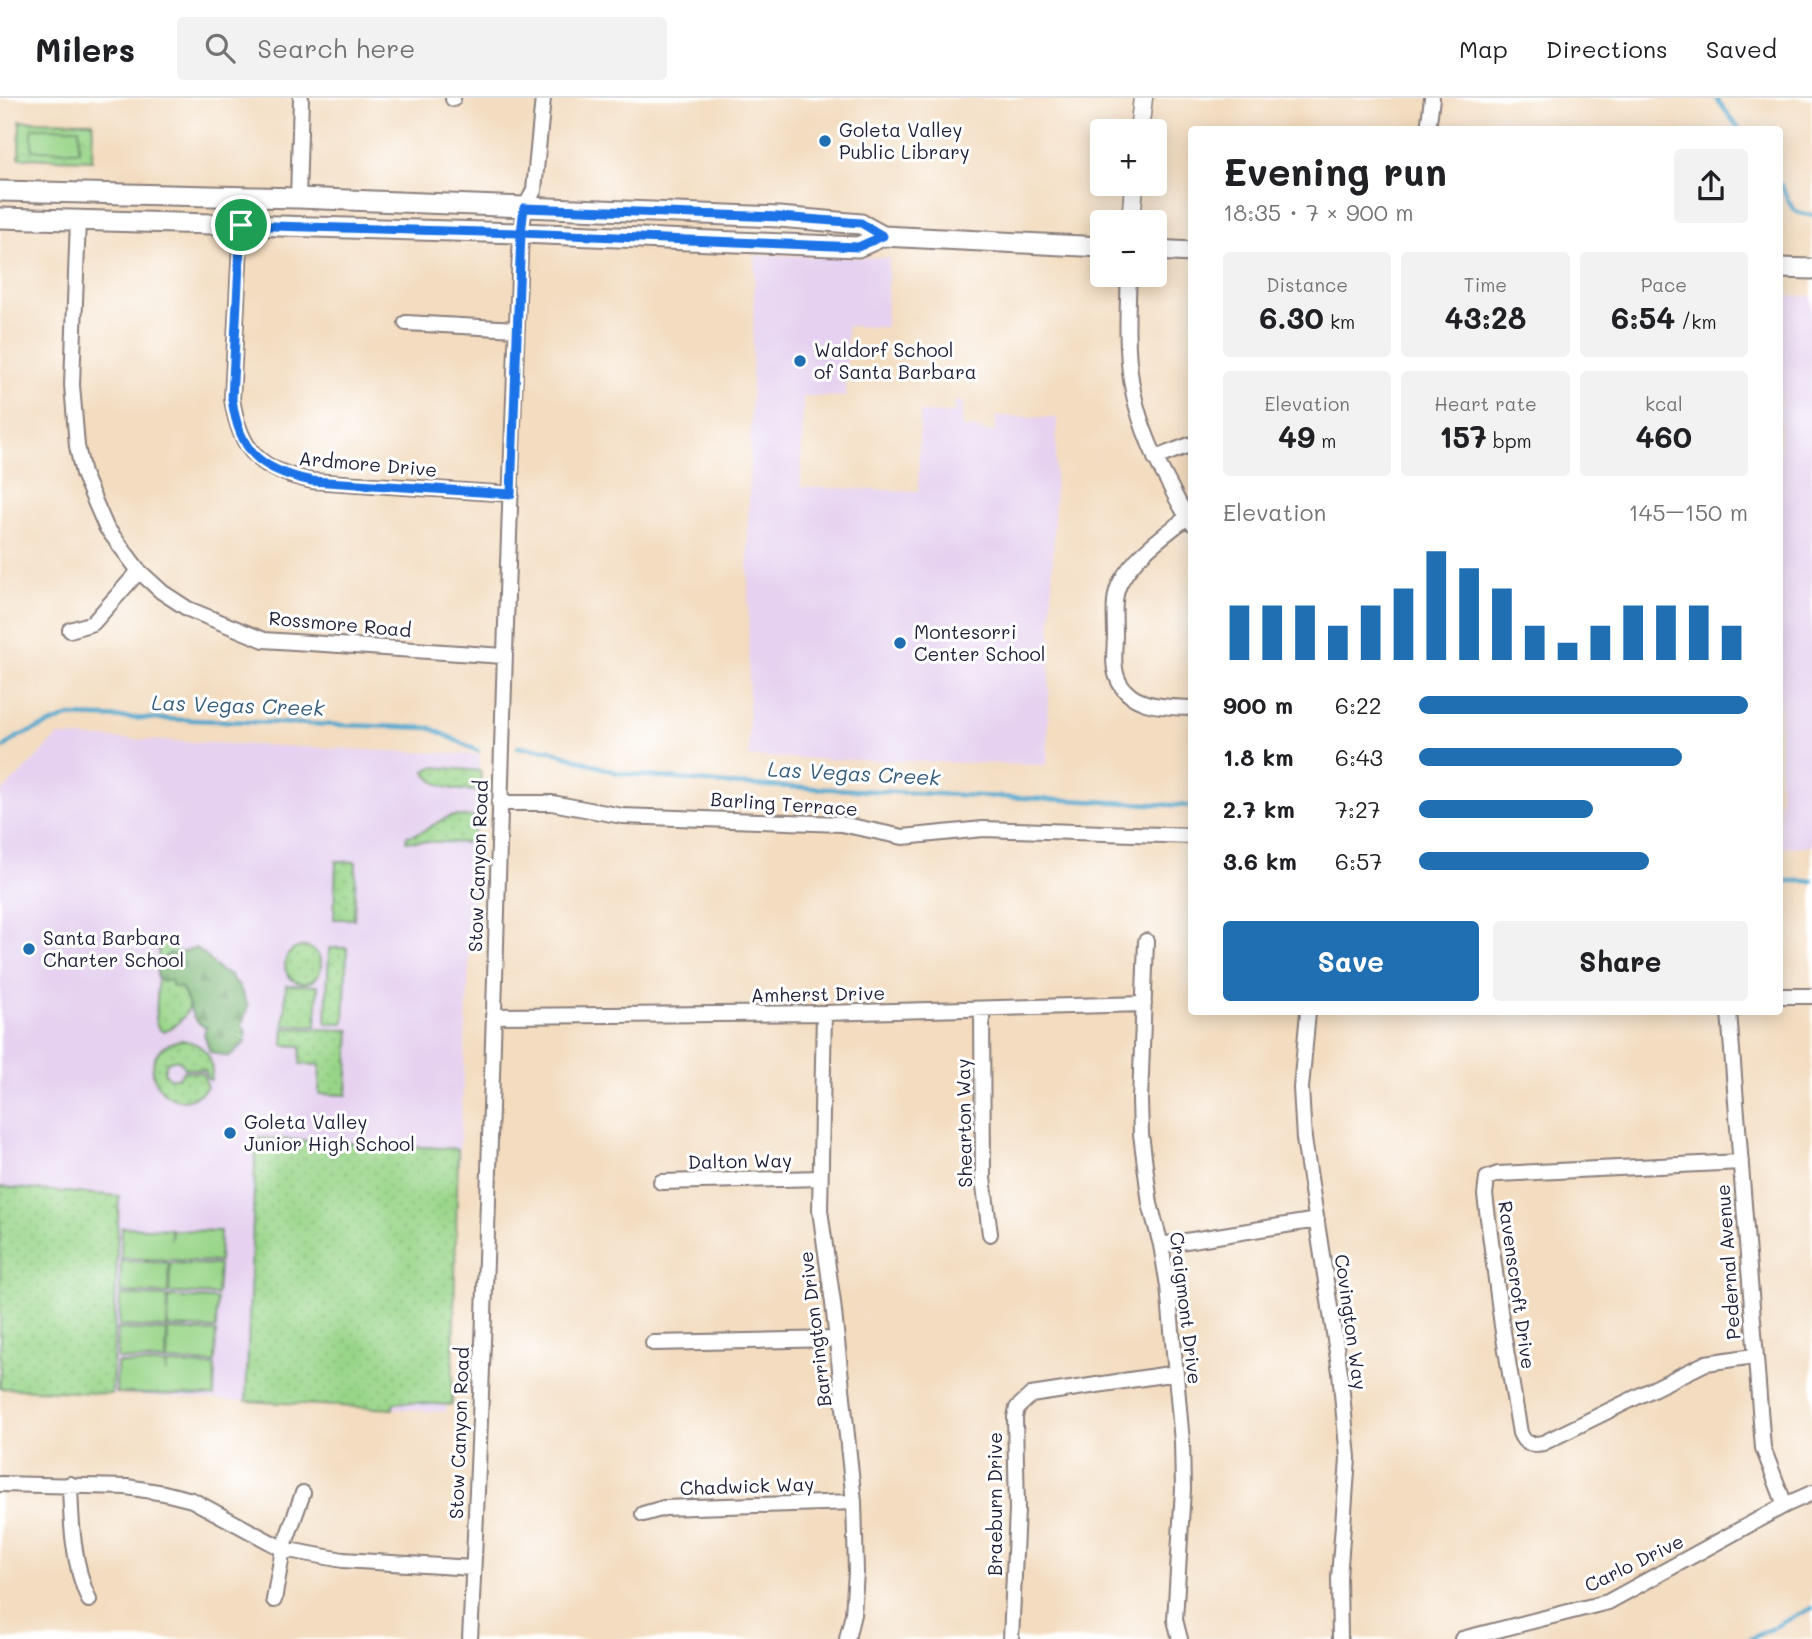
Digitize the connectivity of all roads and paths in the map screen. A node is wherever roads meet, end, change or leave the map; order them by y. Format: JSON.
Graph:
{"nodes":[{"id":1,"x":301,"y":98,"type":"edge"},
{"id":2,"x":543,"y":98,"type":"edge"},
{"id":3,"x":1143,"y":98,"type":"edge"},
{"id":4,"x":1432,"y":98,"type":"edge"},
{"id":5,"x":1140,"y":119,"type":"edge"},
{"id":6,"x":1428,"y":126,"type":"edge"},
{"id":7,"x":0,"y":191,"type":"edge"},
{"id":8,"x":298,"y":198,"type":"junction"},
{"id":9,"x":524,"y":208,"type":"junction"},
{"id":10,"x":0,"y":218,"type":"edge"},
{"id":11,"x":78,"y":219,"type":"junction"},
{"id":12,"x":241,"y":225,"type":"junction"},
{"id":13,"x":521,"y":233,"type":"junction"},
{"id":14,"x":883,"y":236,"type":"junction"},
{"id":15,"x":1090,"y":246,"type":"edge"},
{"id":16,"x":1167,"y":250,"type":"edge"},
{"id":17,"x":1188,"y":251,"type":"edge"},
{"id":18,"x":1783,"y":268,"type":"edge"},
{"id":19,"x":1812,"y":269,"type":"edge"},
{"id":20,"x":1128,"y":287,"type":"edge"},
{"id":21,"x":405,"y":323,"type":"dead end"},
{"id":22,"x":517,"y":328,"type":"junction"},
{"id":23,"x":1188,"y":445,"type":"edge"},
{"id":24,"x":1155,"y":458,"type":"junction"},
{"id":25,"x":511,"y":494,"type":"junction"},
{"id":26,"x":1188,"y":518,"type":"edge"},
{"id":27,"x":1188,"y":521,"type":"edge"},
{"id":28,"x":139,"y":571,"type":"junction"},
{"id":29,"x":70,"y":630,"type":"dead end"},
{"id":30,"x":504,"y":656,"type":"junction"},
{"id":31,"x":1188,"y":708,"type":"edge"},
{"id":32,"x":499,"y":803,"type":"junction"},
{"id":33,"x":1188,"y":836,"type":"edge"},
{"id":34,"x":1146,"y":941,"type":"dead end"},
{"id":35,"x":1783,"y":996,"type":"edge"},
{"id":36,"x":1812,"y":996,"type":"edge"},
{"id":37,"x":1144,"y":1004,"type":"junction"},
{"id":38,"x":982,"y":1010,"type":"junction"},
{"id":39,"x":824,"y":1013,"type":"junction"},
{"id":40,"x":1308,"y":1015,"type":"edge"},
{"id":41,"x":1729,"y":1015,"type":"edge"},
{"id":42,"x":493,"y":1016,"type":"junction"},
{"id":43,"x":1741,"y":1162,"type":"junction"},
{"id":44,"x":820,"y":1178,"type":"junction"},
{"id":45,"x":661,"y":1182,"type":"dead end"},
{"id":46,"x":1317,"y":1220,"type":"junction"},
{"id":47,"x":990,"y":1234,"type":"dead end"},
{"id":48,"x":1161,"y":1245,"type":"junction"},
{"id":49,"x":837,"y":1339,"type":"junction"},
{"id":50,"x":653,"y":1343,"type":"dead end"},
{"id":51,"x":1754,"y":1356,"type":"junction"},
{"id":52,"x":1175,"y":1373,"type":"junction"},
{"id":53,"x":1002,"y":1404,"type":"dead end"},
{"id":54,"x":1017,"y":1408,"type":"junction"},
{"id":55,"x":0,"y":1484,"type":"edge"},
{"id":56,"x":70,"y":1484,"type":"junction"},
{"id":57,"x":303,"y":1493,"type":"dead end"},
{"id":58,"x":1812,"y":1493,"type":"edge"},
{"id":59,"x":854,"y":1502,"type":"junction"},
{"id":60,"x":1785,"y":1505,"type":"junction"},
{"id":61,"x":643,"y":1514,"type":"dead end"},
{"id":62,"x":283,"y":1549,"type":"junction"},
{"id":63,"x":473,"y":1569,"type":"junction"},
{"id":64,"x":89,"y":1600,"type":"dead end"},
{"id":65,"x":274,"y":1600,"type":"dead end"},
{"id":66,"x":470,"y":1639,"type":"edge"},
{"id":67,"x":847,"y":1639,"type":"edge"},
{"id":68,"x":1011,"y":1639,"type":"edge"},
{"id":69,"x":1180,"y":1639,"type":"edge"},
{"id":70,"x":1340,"y":1639,"type":"edge"},
{"id":71,"x":1462,"y":1639,"type":"edge"}],
"edges":[{"from":1,"to":8,"type":"street"},
{"from":2,"to":9,"type":"street","name":"Stow Canyon Road"},
{"from":3,"to":5,"type":"street"},
{"from":4,"to":6,"type":"street"},
{"from":7,"to":8,"type":"main road"},
{"from":8,"to":9,"type":"main road"},
{"from":9,"to":13,"type":"street","name":"Stow Canyon Road"},
{"from":9,"to":14,"type":"main road"},
{"from":10,"to":11,"type":"main road"},
{"from":11,"to":12,"type":"main road"},
{"from":11,"to":28,"type":"street","name":"Rossmore Road"},
{"from":12,"to":13,"type":"main road"},
{"from":12,"to":25,"type":"street","name":"Ardmore Drive"},
{"from":13,"to":14,"type":"main road"},
{"from":13,"to":22,"type":"street","name":"Stow Canyon Road"},
{"from":14,"to":15,"type":"main road"},
{"from":16,"to":17,"type":"main road"},
{"from":18,"to":19,"type":"main road"},
{"from":20,"to":24,"type":"street"},
{"from":21,"to":22,"type":"street"},
{"from":22,"to":25,"type":"street","name":"Stow Canyon Road"},
{"from":23,"to":24,"type":"street"},
{"from":24,"to":26,"type":"street"},
{"from":25,"to":30,"type":"street","name":"Stow Canyon Road"},
{"from":27,"to":31,"type":"street"},
{"from":28,"to":29,"type":"street"},
{"from":28,"to":30,"type":"street","name":"Rossmore Road"},
{"from":30,"to":32,"type":"street","name":"Stow Canyon Road"},
{"from":32,"to":33,"type":"street","name":"Barling Terrace"},
{"from":32,"to":42,"type":"street","name":"Stow Canyon Road"},
{"from":34,"to":37,"type":"street","name":"Craigmont Drive"},
{"from":35,"to":36,"type":"street"},
{"from":37,"to":38,"type":"street","name":"Amherst Drive"},
{"from":37,"to":48,"type":"street","name":"Craigmont Drive"},
{"from":38,"to":39,"type":"street","name":"Amherst Drive"},
{"from":38,"to":47,"type":"street","name":"Shearton Way"},
{"from":39,"to":42,"type":"street","name":"Amherst Drive"},
{"from":39,"to":44,"type":"street","name":"Barrington Drive"},
{"from":40,"to":46,"type":"street","name":"Covington Way"},
{"from":41,"to":43,"type":"street","name":"Pedernal Avenue"},
{"from":42,"to":63,"type":"street","name":"Stow Canyon Road"},
{"from":43,"to":51,"type":"street","name":"Pedernal Avenue"},
{"from":43,"to":51,"type":"street","name":"Ravenscroft Drive"},
{"from":44,"to":45,"type":"street","name":"Dalton Way"},
{"from":44,"to":49,"type":"street","name":"Barrington Drive"},
{"from":46,"to":48,"type":"street"},
{"from":46,"to":70,"type":"street","name":"Covington Way"},
{"from":48,"to":52,"type":"street","name":"Craigmont Drive"},
{"from":49,"to":50,"type":"street"},
{"from":49,"to":59,"type":"street","name":"Barrington Drive"},
{"from":51,"to":60,"type":"street","name":"Pedernal Avenue"},
{"from":52,"to":54,"type":"street","name":"Braeburn Drive"},
{"from":52,"to":69,"type":"street","name":"Craigmont Drive"},
{"from":53,"to":54,"type":"street"},
{"from":54,"to":68,"type":"street","name":"Braeburn Drive"},
{"from":55,"to":56,"type":"street"},
{"from":56,"to":62,"type":"street"},
{"from":56,"to":64,"type":"street"},
{"from":57,"to":62,"type":"street"},
{"from":58,"to":60,"type":"street","name":"Carlo Drive"},
{"from":59,"to":61,"type":"street","name":"Chadwick Way"},
{"from":59,"to":67,"type":"street","name":"Barrington Drive"},
{"from":60,"to":71,"type":"street","name":"Carlo Drive"},
{"from":62,"to":63,"type":"street"},
{"from":62,"to":65,"type":"street"},
{"from":63,"to":66,"type":"street","name":"Stow Canyon Road"}]}
